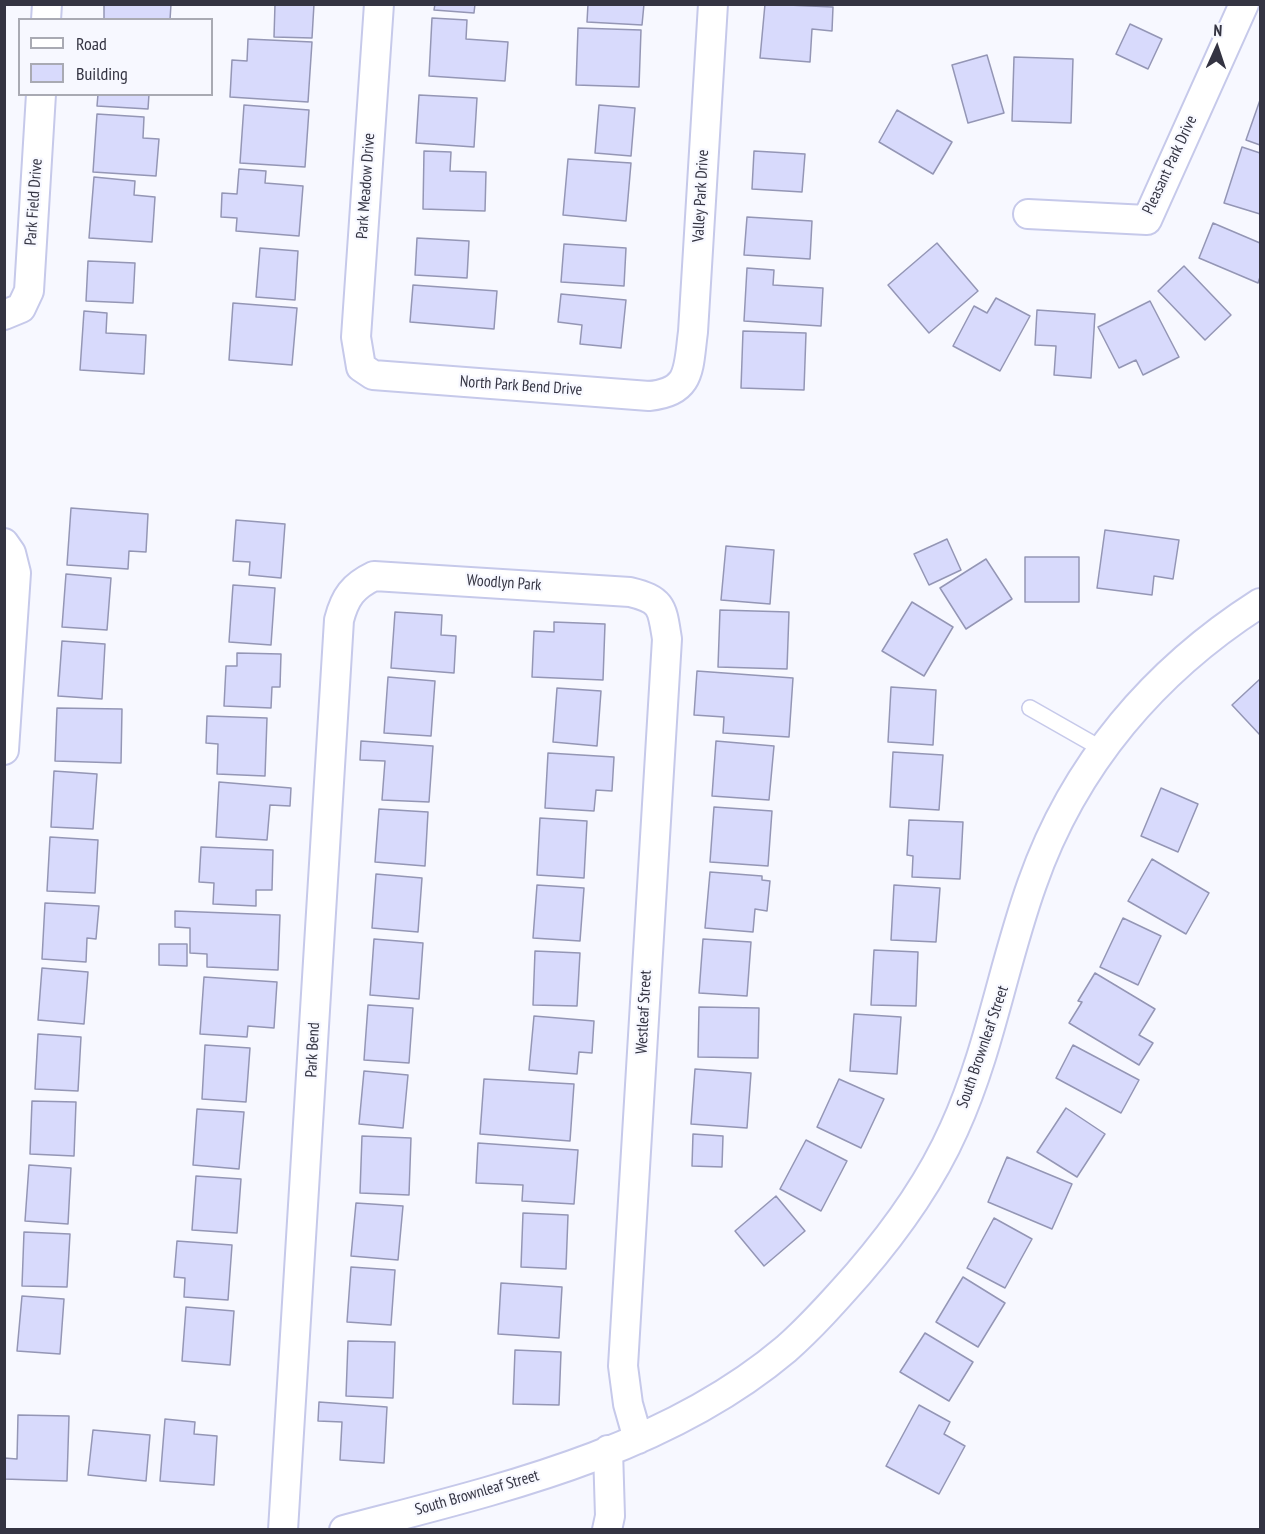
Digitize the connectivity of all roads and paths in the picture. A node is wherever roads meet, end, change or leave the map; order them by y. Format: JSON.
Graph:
{"nodes":[{"id":1,"x":379,"y":4,"type":"edge"},
{"id":2,"x":713,"y":4,"type":"edge"},
{"id":3,"x":1244,"y":4,"type":"edge"},
{"id":4,"x":41,"y":96,"type":"edge"},
{"id":5,"x":1028,"y":214,"type":"dead end"},
{"id":6,"x":13,"y":312,"type":"edge"},
{"id":7,"x":361,"y":367,"type":"joint"},
{"id":8,"x":681,"y":385,"type":"joint"},
{"id":9,"x":4,"y":543,"type":"edge"},
{"id":10,"x":365,"y":580,"type":"joint"},
{"id":11,"x":643,"y":595,"type":"joint"},
{"id":12,"x":1260,"y":603,"type":"edge"},
{"id":13,"x":1029,"y":708,"type":"dead end"},
{"id":14,"x":1102,"y":749,"type":"junction"},
{"id":15,"x":4,"y":750,"type":"edge"},
{"id":16,"x":638,"y":1439,"type":"junction"},
{"id":17,"x":609,"y":1450,"type":"junction"},
{"id":18,"x":284,"y":1530,"type":"edge"},
{"id":19,"x":344,"y":1530,"type":"edge"},
{"id":20,"x":607,"y":1530,"type":"edge"}],
"edges":[{"from":1,"to":7,"type":"street","name":"Park Meadow Drive"},
{"from":2,"to":8,"type":"street","name":"Valley Park Drive"},
{"from":3,"to":5,"type":"street","name":"Pleasant Park Drive"},
{"from":4,"to":6,"type":"street","name":"Park Field Drive"},
{"from":7,"to":8,"type":"street","name":"North Park Bend Drive"},
{"from":9,"to":15,"type":"street"},
{"from":10,"to":11,"type":"street","name":"Woodlyn Park"},
{"from":10,"to":18,"type":"street","name":"Park Bend"},
{"from":11,"to":16,"type":"street","name":"Westleaf Street"},
{"from":12,"to":14,"type":"street","name":"South Brownleaf Street"},
{"from":13,"to":14,"type":"lane"},
{"from":14,"to":16,"type":"street","name":"South Brownleaf Street"},
{"from":16,"to":17,"type":"street","name":"South Brownleaf Street"},
{"from":17,"to":19,"type":"street","name":"South Brownleaf Street"},
{"from":17,"to":20,"type":"street"}]}
